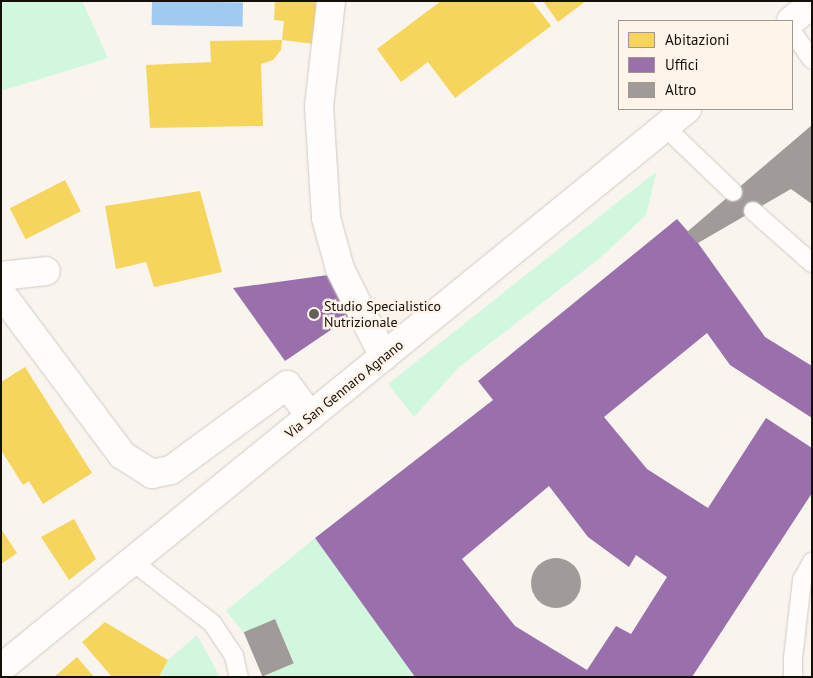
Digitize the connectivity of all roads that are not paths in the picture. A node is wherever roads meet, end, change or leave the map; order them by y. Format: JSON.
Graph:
{"nodes":[{"id":1,"x":331,"y":1,"type":"edge"},
{"id":2,"x":812,"y":4,"type":"edge"},
{"id":3,"x":792,"y":20,"type":"edge"},
{"id":4,"x":793,"y":33,"type":"edge"},
{"id":5,"x":812,"y":60,"type":"edge"},
{"id":6,"x":686,"y":110,"type":"edge"},
{"id":7,"x":665,"y":127,"type":"junction"},
{"id":8,"x":733,"y":192,"type":"dead end"},
{"id":9,"x":753,"y":211,"type":"dead end"},
{"id":10,"x":812,"y":263,"type":"edge"},
{"id":11,"x":46,"y":272,"type":"dead end"},
{"id":12,"x":1,"y":276,"type":"edge"},
{"id":13,"x":1,"y":293,"type":"edge"},
{"id":14,"x":384,"y":357,"type":"junction"},
{"id":15,"x":310,"y":416,"type":"junction"},
{"id":16,"x":134,"y":562,"type":"junction"},
{"id":17,"x":812,"y":562,"type":"edge"},
{"id":18,"x":1,"y":668,"type":"edge"},
{"id":19,"x":239,"y":677,"type":"edge"},
{"id":20,"x":793,"y":677,"type":"edge"}],
"edges":[{"from":1,"to":14,"type":"main road"},
{"from":2,"to":3,"type":"main road"},
{"from":4,"to":5,"type":"lane"},
{"from":6,"to":7,"type":"main road","name":"Via San Gennaro Agnano"},
{"from":7,"to":8,"type":"lane"},
{"from":7,"to":14,"type":"main road","name":"Via San Gennaro Agnano"},
{"from":9,"to":10,"type":"lane"},
{"from":11,"to":12,"type":"main road"},
{"from":13,"to":15,"type":"main road"},
{"from":14,"to":15,"type":"main road","name":"Via San Gennaro Agnano"},
{"from":15,"to":16,"type":"main road","name":"Via San Gennaro Agnano"},
{"from":16,"to":18,"type":"main road","name":"Via San Gennaro Agnano"},
{"from":16,"to":19,"type":"lane"},
{"from":17,"to":20,"type":"lane"}]}
